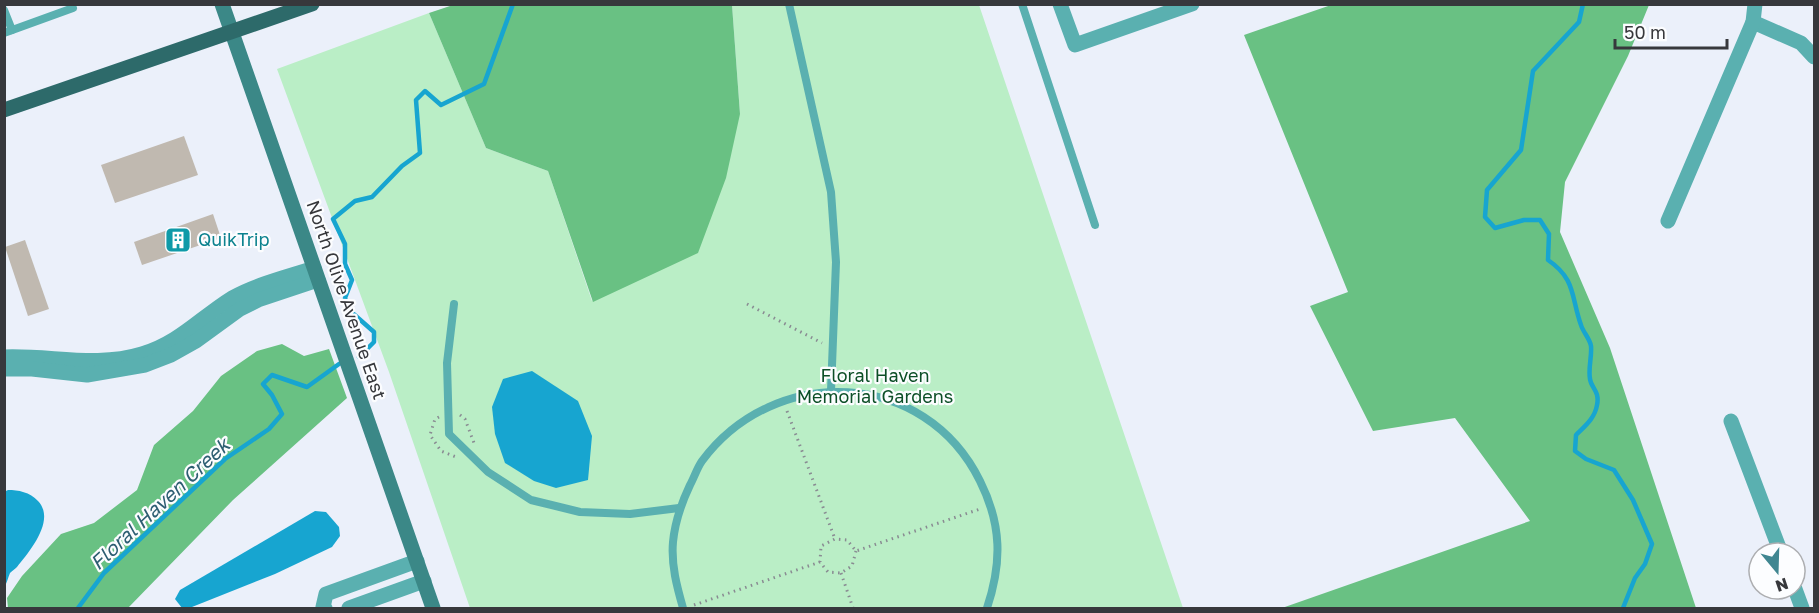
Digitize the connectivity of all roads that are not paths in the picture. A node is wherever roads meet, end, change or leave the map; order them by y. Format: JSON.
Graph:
{"nodes":[{"id":1,"x":71,"y":4,"type":"edge"},
{"id":2,"x":222,"y":4,"type":"edge"},
{"id":3,"x":312,"y":4,"type":"edge"},
{"id":4,"x":789,"y":4,"type":"edge"},
{"id":5,"x":1022,"y":4,"type":"edge"},
{"id":6,"x":1060,"y":4,"type":"edge"},
{"id":7,"x":1192,"y":4,"type":"edge"},
{"id":8,"x":1755,"y":4,"type":"edge"},
{"id":9,"x":4,"y":10,"type":"edge"},
{"id":10,"x":1753,"y":22,"type":"junction"},
{"id":11,"x":8,"y":31,"type":"edge"},
{"id":12,"x":232,"y":32,"type":"junction"},
{"id":13,"x":1815,"y":57,"type":"edge"},
{"id":14,"x":4,"y":110,"type":"edge"},
{"id":15,"x":1668,"y":221,"type":"dead end"},
{"id":16,"x":1095,"y":225,"type":"dead end"},
{"id":17,"x":316,"y":274,"type":"junction"},
{"id":18,"x":454,"y":304,"type":"dead end"},
{"id":19,"x":4,"y":357,"type":"edge"},
{"id":20,"x":4,"y":369,"type":"edge"},
{"id":21,"x":831,"y":391,"type":"junction"},
{"id":22,"x":1731,"y":421,"type":"dead end"},
{"id":23,"x":679,"y":508,"type":"junction"},
{"id":24,"x":1776,"y":541,"type":"edge"},
{"id":25,"x":417,"y":561,"type":"junction"},
{"id":26,"x":424,"y":581,"type":"junction"},
{"id":27,"x":356,"y":583,"type":"junction"},
{"id":28,"x":364,"y":603,"type":"junction"},
{"id":29,"x":688,"y":607,"type":"edge"},
{"id":30,"x":323,"y":608,"type":"edge"},
{"id":31,"x":349,"y":609,"type":"edge"},
{"id":32,"x":434,"y":609,"type":"edge"},
{"id":33,"x":987,"y":609,"type":"edge"}],
"edges":[{"from":1,"to":11,"type":"lane"},
{"from":2,"to":12,"type":"street","name":"North Olive Avenue East"},
{"from":3,"to":12,"type":"main road"},
{"from":4,"to":21,"type":"lane"},
{"from":5,"to":16,"type":"lane"},
{"from":6,"to":7,"type":"street"},
{"from":8,"to":10,"type":"street"},
{"from":9,"to":11,"type":"lane"},
{"from":10,"to":13,"type":"street"},
{"from":10,"to":15,"type":"street"},
{"from":12,"to":14,"type":"main road"},
{"from":12,"to":17,"type":"street","name":"North Olive Avenue East"},
{"from":17,"to":19,"type":"street"},
{"from":17,"to":20,"type":"street"},
{"from":17,"to":25,"type":"street","name":"North Olive Avenue East"},
{"from":18,"to":23,"type":"lane"},
{"from":21,"to":23,"type":"lane"},
{"from":21,"to":33,"type":"lane"},
{"from":22,"to":24,"type":"street"},
{"from":23,"to":29,"type":"lane"},
{"from":25,"to":26,"type":"street","name":"North Olive Avenue East"},
{"from":25,"to":27,"type":"street"},
{"from":26,"to":28,"type":"street"},
{"from":26,"to":32,"type":"street","name":"North Olive Avenue East"},
{"from":27,"to":28,"type":"street"},
{"from":27,"to":30,"type":"street"},
{"from":28,"to":31,"type":"street"}]}
